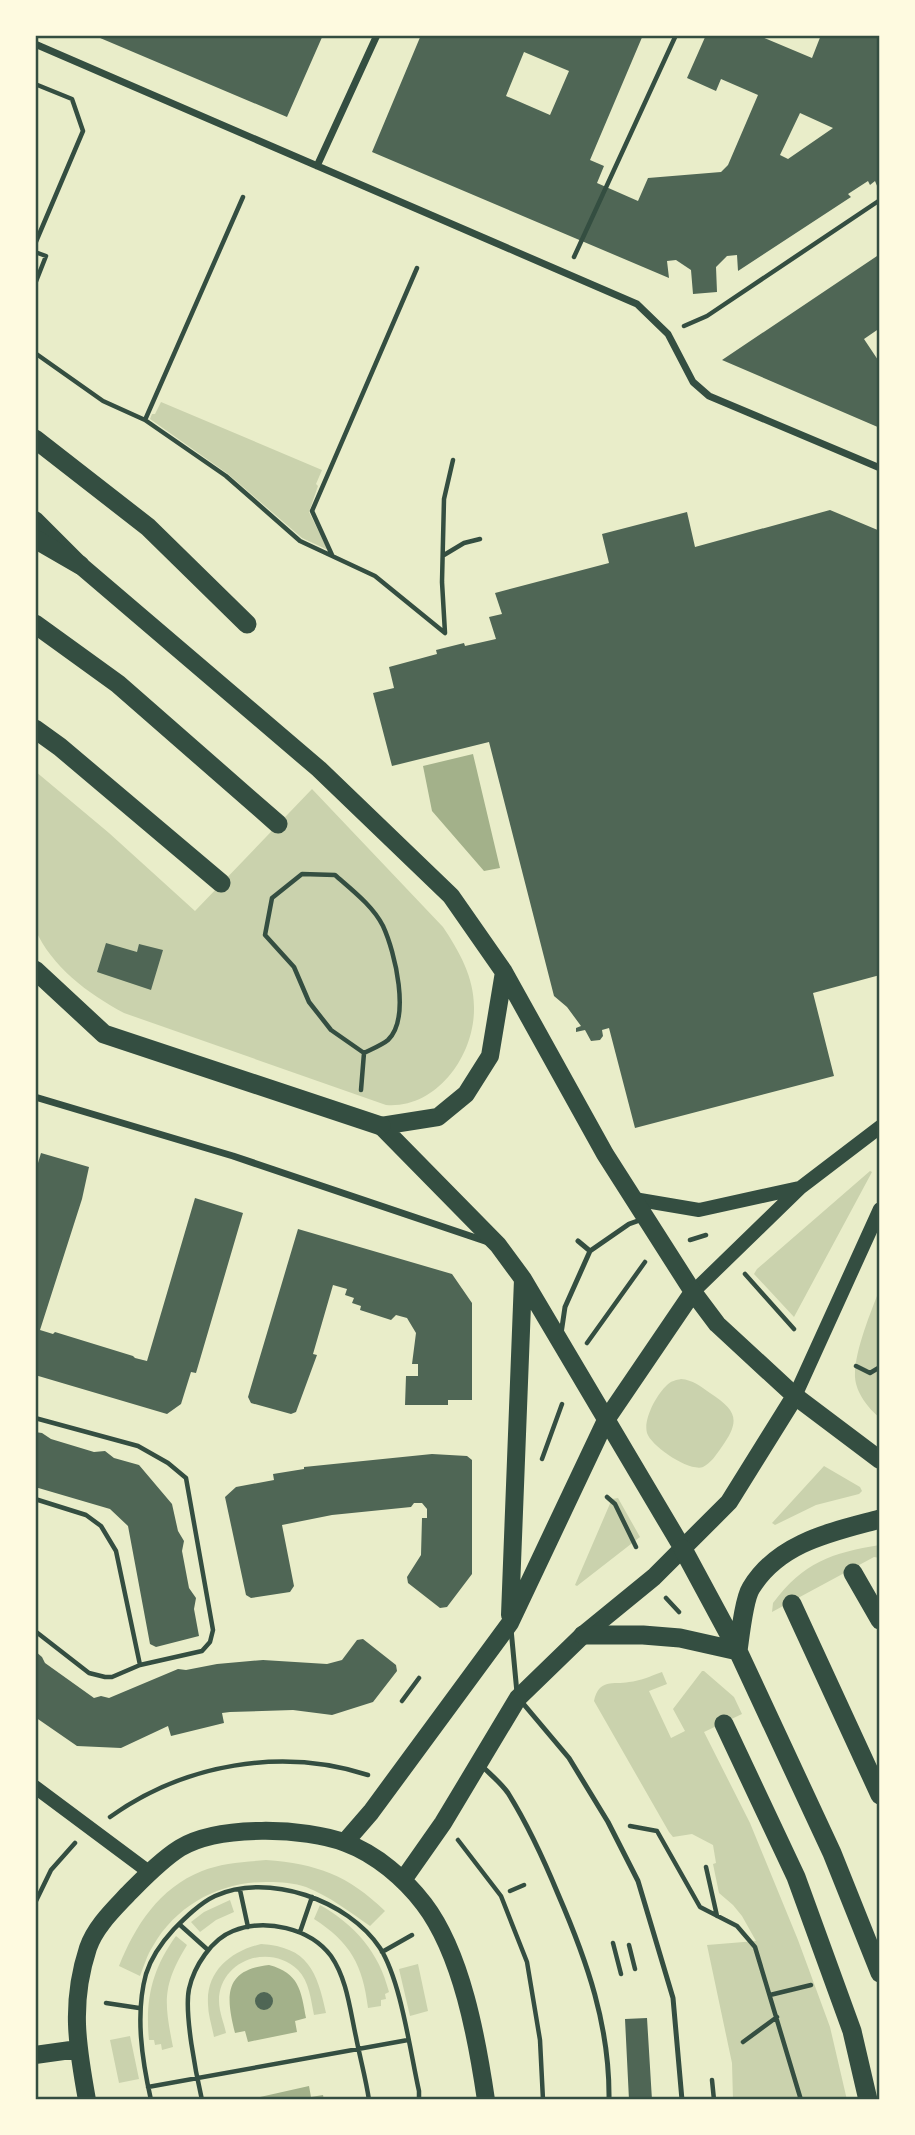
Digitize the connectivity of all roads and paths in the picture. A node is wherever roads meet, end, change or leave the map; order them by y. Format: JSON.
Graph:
{"nodes":[{"id":1,"x":377,"y":35,"type":"edge"},
{"id":2,"x":676,"y":35,"type":"edge"},
{"id":3,"x":35,"y":44,"type":"edge"},
{"id":4,"x":35,"y":84,"type":"edge"},
{"id":5,"x":317,"y":166,"type":"junction"},
{"id":6,"x":243,"y":197,"type":"dead end"},
{"id":7,"x":880,"y":200,"type":"edge"},
{"id":8,"x":35,"y":244,"type":"edge"},
{"id":9,"x":35,"y":252,"type":"edge"},
{"id":10,"x":417,"y":268,"type":"dead end"},
{"id":11,"x":566,"y":273,"type":"junction"},
{"id":12,"x":35,"y":284,"type":"edge"},
{"id":13,"x":668,"y":334,"type":"junction"},
{"id":14,"x":35,"y":354,"type":"edge"},
{"id":15,"x":145,"y":420,"type":"junction"},
{"id":16,"x":35,"y":439,"type":"edge"},
{"id":17,"x":453,"y":460,"type":"dead end"},
{"id":18,"x":880,"y":468,"type":"edge"},
{"id":19,"x":35,"y":520,"type":"edge"},
{"id":20,"x":35,"y":539,"type":"edge"},
{"id":21,"x":480,"y":539,"type":"dead end"},
{"id":22,"x":332,"y":555,"type":"junction"},
{"id":23,"x":443,"y":556,"type":"junction"},
{"id":24,"x":80,"y":565,"type":"junction"},
{"id":25,"x":35,"y":624,"type":"edge"},
{"id":26,"x":247,"y":624,"type":"dead end"},
{"id":27,"x":35,"y":729,"type":"edge"},
{"id":28,"x":278,"y":824,"type":"dead end"},
{"id":29,"x":221,"y":883,"type":"dead end"},
{"id":30,"x":35,"y":970,"type":"edge"},
{"id":31,"x":504,"y":972,"type":"junction"},
{"id":32,"x":364,"y":1052,"type":"junction"},
{"id":33,"x":361,"y":1090,"type":"dead end"},
{"id":34,"x":35,"y":1097,"type":"edge"},
{"id":35,"x":381,"y":1126,"type":"junction"},
{"id":36,"x":880,"y":1127,"type":"edge"},
{"id":37,"x":800,"y":1188,"type":"junction"},
{"id":38,"x":634,"y":1199,"type":"junction"},
{"id":39,"x":880,"y":1209,"type":"edge"},
{"id":40,"x":646,"y":1219,"type":"junction"},
{"id":41,"x":710,"y":1233,"type":"dead end"},
{"id":42,"x":690,"y":1240,"type":"dead end"},
{"id":43,"x":578,"y":1241,"type":"dead end"},
{"id":44,"x":498,"y":1245,"type":"junction"},
{"id":45,"x":590,"y":1251,"type":"junction"},
{"id":46,"x":650,"y":1256,"type":"dead end"},
{"id":47,"x":744,"y":1273,"type":"dead end"},
{"id":48,"x":523,"y":1279,"type":"junction"},
{"id":49,"x":693,"y":1292,"type":"junction"},
{"id":50,"x":794,"y":1329,"type":"dead end"},
{"id":51,"x":560,"y":1341,"type":"junction"},
{"id":52,"x":587,"y":1344,"type":"dead end"},
{"id":53,"x":856,"y":1366,"type":"dead end"},
{"id":54,"x":880,"y":1367,"type":"edge"},
{"id":55,"x":795,"y":1396,"type":"junction"},
{"id":56,"x":562,"y":1404,"type":"dead end"},
{"id":57,"x":35,"y":1418,"type":"edge"},
{"id":58,"x":606,"y":1420,"type":"junction"},
{"id":59,"x":880,"y":1460,"type":"edge"},
{"id":60,"x":540,"y":1466,"type":"dead end"},
{"id":61,"x":607,"y":1497,"type":"dead end"},
{"id":62,"x":35,"y":1499,"type":"edge"},
{"id":63,"x":880,"y":1519,"type":"edge"},
{"id":64,"x":636,"y":1547,"type":"dead end"},
{"id":65,"x":684,"y":1549,"type":"junction"},
{"id":66,"x":665,"y":1598,"type":"dead end"},
{"id":67,"x":880,"y":1602,"type":"edge"},
{"id":68,"x":792,"y":1604,"type":"dead end"},
{"id":69,"x":683,"y":1615,"type":"dead end"},
{"id":70,"x":880,"y":1620,"type":"edge"},
{"id":71,"x":510,"y":1623,"type":"junction"},
{"id":72,"x":35,"y":1631,"type":"edge"},
{"id":73,"x":583,"y":1635,"type":"junction"},
{"id":74,"x":737,"y":1651,"type":"junction"},
{"id":75,"x":140,"y":1665,"type":"junction"},
{"id":76,"x":419,"y":1678,"type":"dead end"},
{"id":77,"x":518,"y":1698,"type":"junction"},
{"id":78,"x":402,"y":1701,"type":"dead end"},
{"id":79,"x":724,"y":1724,"type":"dead end"},
{"id":80,"x":479,"y":1763,"type":"junction"},
{"id":81,"x":392,"y":1783,"type":"junction"},
{"id":82,"x":35,"y":1787,"type":"edge"},
{"id":83,"x":880,"y":1795,"type":"edge"},
{"id":84,"x":103,"y":1821,"type":"dead end"},
{"id":85,"x":608,"y":1822,"type":"junction"},
{"id":86,"x":443,"y":1823,"type":"junction"},
{"id":87,"x":77,"y":1840,"type":"dead end"},
{"id":88,"x":345,"y":1842,"type":"junction"},
{"id":89,"x":706,"y":1867,"type":"dead end"},
{"id":90,"x":149,"y":1872,"type":"junction"},
{"id":91,"x":403,"y":1880,"type":"junction"},
{"id":92,"x":524,"y":1885,"type":"dead end"},
{"id":93,"x":240,"y":1890,"type":"junction"},
{"id":94,"x":510,"y":1891,"type":"dead end"},
{"id":95,"x":312,"y":1897,"type":"junction"},
{"id":96,"x":35,"y":1903,"type":"edge"},
{"id":97,"x":717,"y":1916,"type":"junction"},
{"id":98,"x":178,"y":1924,"type":"junction"},
{"id":99,"x":248,"y":1927,"type":"junction"},
{"id":100,"x":300,"y":1932,"type":"junction"},
{"id":101,"x":412,"y":1935,"type":"dead end"},
{"id":102,"x":612,"y":1943,"type":"dead end"},
{"id":103,"x":629,"y":1945,"type":"dead end"},
{"id":104,"x":208,"y":1950,"type":"junction"},
{"id":105,"x":382,"y":1952,"type":"junction"},
{"id":106,"x":635,"y":1969,"type":"dead end"},
{"id":107,"x":880,"y":1973,"type":"edge"},
{"id":108,"x":621,"y":1974,"type":"dead end"},
{"id":109,"x":777,"y":1992,"type":"dead end"},
{"id":110,"x":770,"y":1995,"type":"junction"},
{"id":111,"x":106,"y":2003,"type":"dead end"},
{"id":112,"x":139,"y":2008,"type":"junction"},
{"id":113,"x":777,"y":2017,"type":"junction"},
{"id":114,"x":408,"y":2040,"type":"junction"},
{"id":115,"x":743,"y":2042,"type":"dead end"},
{"id":116,"x":358,"y":2048,"type":"junction"},
{"id":117,"x":78,"y":2049,"type":"junction"},
{"id":118,"x":35,"y":2055,"type":"edge"},
{"id":119,"x":197,"y":2078,"type":"junction"},
{"id":120,"x":712,"y":2080,"type":"dead end"},
{"id":121,"x":148,"y":2087,"type":"junction"},
{"id":122,"x":87,"y":2100,"type":"edge"},
{"id":123,"x":151,"y":2100,"type":"edge"},
{"id":124,"x":202,"y":2100,"type":"edge"},
{"id":125,"x":369,"y":2100,"type":"edge"},
{"id":126,"x":419,"y":2100,"type":"edge"},
{"id":127,"x":486,"y":2100,"type":"edge"},
{"id":128,"x":543,"y":2100,"type":"edge"},
{"id":129,"x":609,"y":2100,"type":"edge"},
{"id":130,"x":682,"y":2100,"type":"edge"},
{"id":131,"x":714,"y":2100,"type":"edge"},
{"id":132,"x":801,"y":2100,"type":"edge"},
{"id":133,"x":868,"y":2100,"type":"edge"}],
"edges":[{"from":1,"to":5,"type":"street"},
{"from":2,"to":11,"type":"path"},
{"from":3,"to":5,"type":"street"},
{"from":4,"to":8,"type":"path"},
{"from":5,"to":11,"type":"street"},
{"from":6,"to":15,"type":"path"},
{"from":7,"to":13,"type":"path"},
{"from":9,"to":12,"type":"path"},
{"from":10,"to":22,"type":"path"},
{"from":11,"to":13,"type":"street"},
{"from":13,"to":18,"type":"street"},
{"from":14,"to":15,"type":"path"},
{"from":15,"to":22,"type":"path"},
{"from":16,"to":26,"type":"highway"},
{"from":17,"to":23,"type":"path"},
{"from":19,"to":24,"type":"main road"},
{"from":20,"to":24,"type":"highway"},
{"from":21,"to":23,"type":"path"},
{"from":22,"to":23,"type":"path"},
{"from":24,"to":31,"type":"main road"},
{"from":25,"to":28,"type":"highway"},
{"from":27,"to":29,"type":"highway"},
{"from":30,"to":35,"type":"highway"},
{"from":31,"to":35,"type":"main road"},
{"from":31,"to":38,"type":"main road"},
{"from":32,"to":32,"type":"path"},
{"from":32,"to":33,"type":"path"},
{"from":34,"to":44,"type":"street"},
{"from":35,"to":44,"type":"main road"},
{"from":36,"to":37,"type":"main road"},
{"from":37,"to":38,"type":"main road"},
{"from":37,"to":49,"type":"main road"},
{"from":38,"to":40,"type":"main road"},
{"from":39,"to":55,"type":"main road"},
{"from":40,"to":45,"type":"lane"},
{"from":40,"to":49,"type":"main road"},
{"from":41,"to":42,"type":"path"},
{"from":43,"to":45,"type":"lane"},
{"from":44,"to":48,"type":"main road"},
{"from":45,"to":51,"type":"lane"},
{"from":46,"to":52,"type":"path"},
{"from":47,"to":50,"type":"path"},
{"from":48,"to":51,"type":"main road"},
{"from":48,"to":71,"type":"main road"},
{"from":49,"to":55,"type":"main road"},
{"from":49,"to":58,"type":"main road"},
{"from":51,"to":58,"type":"main road"},
{"from":53,"to":54,"type":"path"},
{"from":55,"to":59,"type":"main road"},
{"from":55,"to":65,"type":"main road"},
{"from":56,"to":60,"type":"path"},
{"from":57,"to":75,"type":"path"},
{"from":58,"to":65,"type":"main road"},
{"from":58,"to":71,"type":"main road"},
{"from":61,"to":64,"type":"path"},
{"from":62,"to":75,"type":"path"},
{"from":63,"to":74,"type":"highway"},
{"from":65,"to":73,"type":"main road"},
{"from":65,"to":74,"type":"highway"},
{"from":66,"to":69,"type":"path"},
{"from":67,"to":70,"type":"highway"},
{"from":68,"to":83,"type":"highway"},
{"from":71,"to":77,"type":"lane"},
{"from":71,"to":81,"type":"main road"},
{"from":72,"to":75,"type":"path"},
{"from":73,"to":74,"type":"highway"},
{"from":73,"to":77,"type":"main road"},
{"from":74,"to":107,"type":"highway"},
{"from":76,"to":78,"type":"path"},
{"from":77,"to":80,"type":"main road"},
{"from":77,"to":85,"type":"lane"},
{"from":79,"to":133,"type":"highway"},
{"from":80,"to":86,"type":"main road"},
{"from":80,"to":129,"type":"lane"},
{"from":81,"to":84,"type":"path"},
{"from":81,"to":88,"type":"main road"},
{"from":82,"to":90,"type":"main road"},
{"from":85,"to":97,"type":"path"},
{"from":85,"to":130,"type":"lane"},
{"from":86,"to":91,"type":"main road"},
{"from":86,"to":128,"type":"path"},
{"from":87,"to":96,"type":"path"},
{"from":88,"to":90,"type":"main road"},
{"from":88,"to":91,"type":"main road"},
{"from":89,"to":97,"type":"path"},
{"from":90,"to":117,"type":"main road"},
{"from":91,"to":127,"type":"main road"},
{"from":92,"to":94,"type":"path"},
{"from":93,"to":95,"type":"path"},
{"from":93,"to":98,"type":"path"},
{"from":93,"to":99,"type":"path"},
{"from":95,"to":100,"type":"path"},
{"from":95,"to":105,"type":"path"},
{"from":97,"to":110,"type":"path"},
{"from":98,"to":104,"type":"path"},
{"from":98,"to":112,"type":"path"},
{"from":99,"to":100,"type":"path"},
{"from":99,"to":104,"type":"path"},
{"from":100,"to":116,"type":"path"},
{"from":101,"to":105,"type":"path"},
{"from":102,"to":108,"type":"path"},
{"from":103,"to":106,"type":"path"},
{"from":104,"to":119,"type":"path"},
{"from":105,"to":114,"type":"path"},
{"from":109,"to":110,"type":"path"},
{"from":110,"to":113,"type":"path"},
{"from":111,"to":112,"type":"path"},
{"from":112,"to":121,"type":"path"},
{"from":113,"to":115,"type":"path"},
{"from":113,"to":132,"type":"path"},
{"from":114,"to":116,"type":"path"},
{"from":114,"to":126,"type":"path"},
{"from":116,"to":119,"type":"path"},
{"from":116,"to":125,"type":"path"},
{"from":117,"to":118,"type":"main road"},
{"from":117,"to":122,"type":"main road"},
{"from":119,"to":121,"type":"path"},
{"from":119,"to":124,"type":"path"},
{"from":120,"to":131,"type":"path"},
{"from":121,"to":123,"type":"path"}]}
